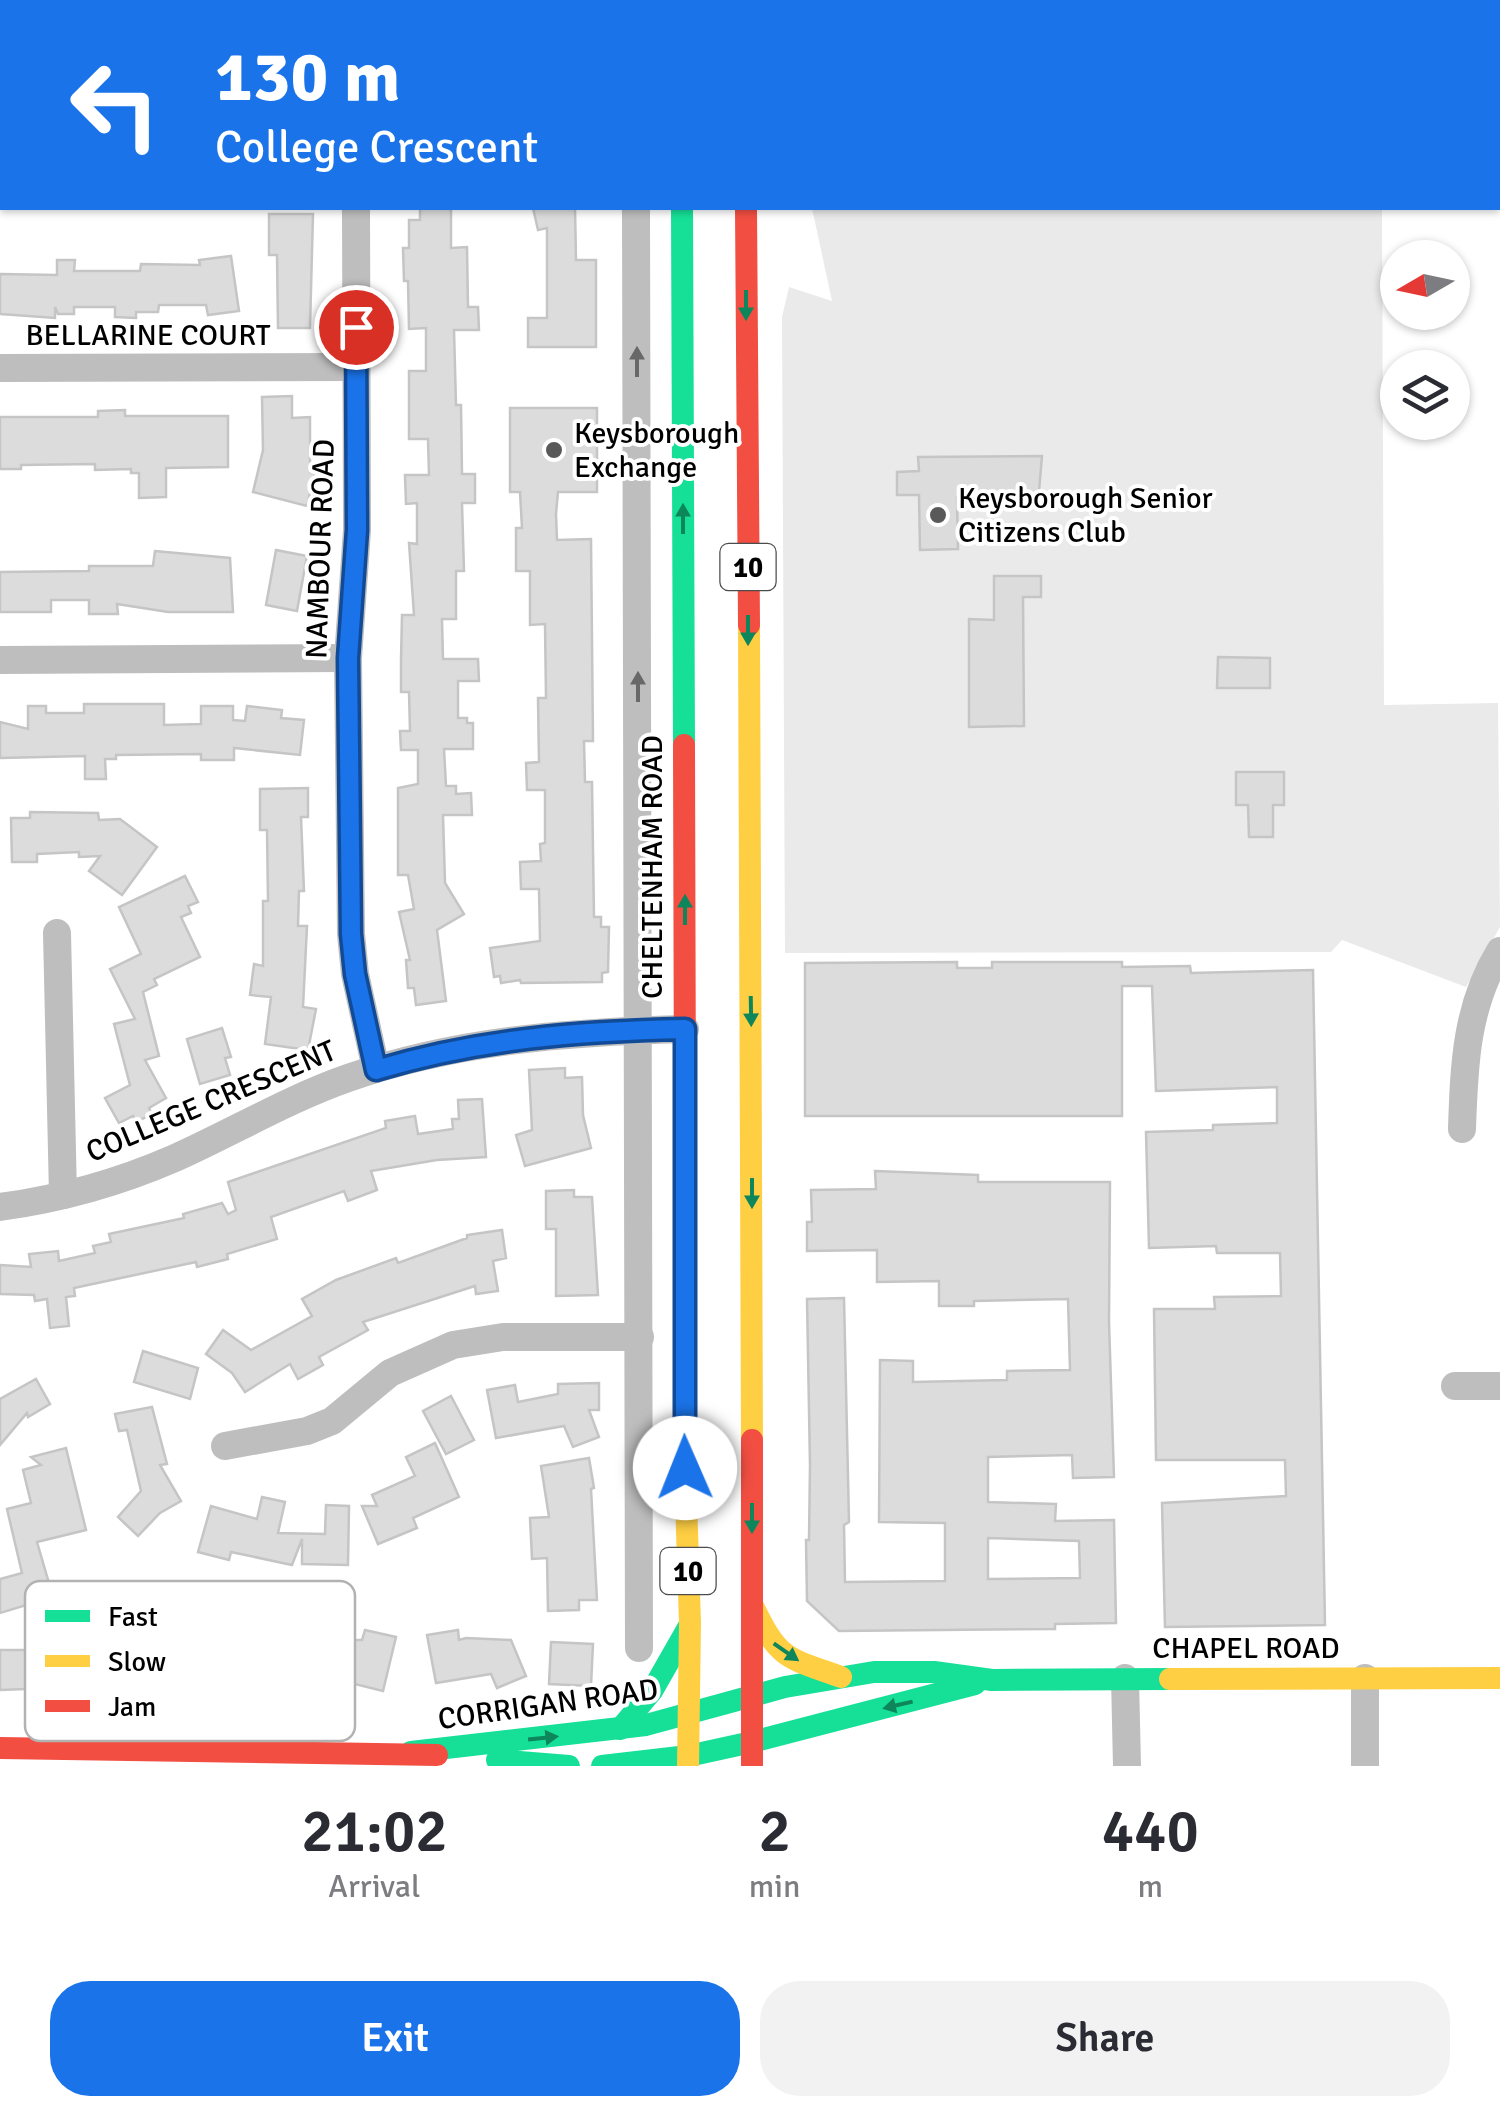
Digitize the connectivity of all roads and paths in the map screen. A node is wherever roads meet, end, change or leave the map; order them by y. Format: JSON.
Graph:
{"nodes":[{"id":1,"x":356,"y":210,"type":"edge"},
{"id":2,"x":636,"y":210,"type":"edge"},
{"id":3,"x":682,"y":210,"type":"edge"},
{"id":4,"x":746,"y":210,"type":"edge"},
{"id":5,"x":356,"y":367,"type":"junction"},
{"id":6,"x":0,"y":368,"type":"edge"},
{"id":7,"x":348,"y":658,"type":"junction"},
{"id":8,"x":0,"y":660,"type":"edge"},
{"id":9,"x":57,"y":932,"type":"dead end"},
{"id":10,"x":1500,"y":951,"type":"edge"},
{"id":11,"x":685,"y":1029,"type":"junction"},
{"id":12,"x":639,"y":1030,"type":"junction"},
{"id":13,"x":376,"y":1070,"type":"junction"},
{"id":14,"x":1462,"y":1129,"type":"dead end"},
{"id":15,"x":63,"y":1195,"type":"junction"},
{"id":16,"x":0,"y":1207,"type":"edge"},
{"id":17,"x":640,"y":1337,"type":"junction"},
{"id":18,"x":1455,"y":1386,"type":"dead end"},
{"id":19,"x":1500,"y":1386,"type":"edge"},
{"id":20,"x":225,"y":1446,"type":"dead end"},
{"id":21,"x":752,"y":1604,"type":"junction"},
{"id":22,"x":690,"y":1624,"type":"junction"},
{"id":23,"x":639,"y":1648,"type":"dead end"},
{"id":24,"x":840,"y":1677,"type":"junction"},
{"id":25,"x":1125,"y":1678,"type":"junction"},
{"id":26,"x":1365,"y":1678,"type":"junction"},
{"id":27,"x":1500,"y":1678,"type":"edge"},
{"id":28,"x":992,"y":1680,"type":"junction"},
{"id":29,"x":751,"y":1696,"type":"junction"},
{"id":30,"x":690,"y":1713,"type":"junction"},
{"id":31,"x":620,"y":1728,"type":"junction"},
{"id":32,"x":0,"y":1748,"type":"edge"},
{"id":33,"x":411,"y":1752,"type":"junction"},
{"id":34,"x":752,"y":1754,"type":"edge"},
{"id":35,"x":688,"y":1761,"type":"edge"},
{"id":36,"x":569,"y":1766,"type":"edge"},
{"id":37,"x":602,"y":1766,"type":"edge"},
{"id":38,"x":1127,"y":1766,"type":"edge"},
{"id":39,"x":1364,"y":1766,"type":"edge"}],
"edges":[{"from":1,"to":5,"type":"street","name":"NAMBOUR ROAD"},
{"from":12,"to":2,"type":"street","name":"CHELTENHAM ROAD","one_way":true},
{"from":11,"to":3,"type":"main road","name":"CHELTENHAM ROAD","number":"10","one_way":true},
{"from":4,"to":21,"type":"main road","number":"10","one_way":true},
{"from":5,"to":6,"type":"street","name":"BELLARINE COURT"},
{"from":5,"to":7,"type":"street","name":"NAMBOUR ROAD"},
{"from":7,"to":8,"type":"street"},
{"from":7,"to":13,"type":"street","name":"NAMBOUR ROAD"},
{"from":9,"to":15,"type":"street"},
{"from":10,"to":14,"type":"street"},
{"from":11,"to":12,"type":"street","name":"COLLEGE CRESCENT"},
{"from":11,"to":22,"type":"main road","name":"CHELTENHAM ROAD","number":"10"},
{"from":12,"to":13,"type":"street","name":"COLLEGE CRESCENT"},
{"from":12,"to":17,"type":"street","name":"CHELTENHAM ROAD"},
{"from":13,"to":15,"type":"street","name":"COLLEGE CRESCENT"},
{"from":15,"to":16,"type":"street","name":"COLLEGE CRESCENT"},
{"from":17,"to":20,"type":"street"},
{"from":17,"to":23,"type":"street","name":"CHELTENHAM ROAD"},
{"from":18,"to":19,"type":"street"},
{"from":21,"to":24,"type":"main road","one_way":true},
{"from":21,"to":29,"type":"main road","number":"10"},
{"from":22,"to":30,"type":"main road","name":"CHELTENHAM ROAD","number":"10"},
{"from":22,"to":31,"type":"main road"},
{"from":24,"to":28,"type":"main road","name":"CHAPEL ROAD"},
{"from":24,"to":29,"type":"main road","name":"CHAPEL ROAD"},
{"from":25,"to":26,"type":"main road","name":"CHAPEL ROAD"},
{"from":25,"to":28,"type":"main road","name":"CHAPEL ROAD"},
{"from":25,"to":38,"type":"street"},
{"from":26,"to":27,"type":"main road","name":"CHAPEL ROAD"},
{"from":26,"to":39,"type":"street"},
{"from":28,"to":34,"type":"main road","name":"CHAPEL ROAD","one_way":true},
{"from":29,"to":30,"type":"main road","name":"CORRIGAN ROAD"},
{"from":29,"to":34,"type":"main road","number":"10"},
{"from":30,"to":31,"type":"main road","name":"CORRIGAN ROAD"},
{"from":30,"to":35,"type":"main road","name":"CHELTENHAM ROAD","number":"10"},
{"from":33,"to":31,"type":"main road","name":"CORRIGAN ROAD","one_way":true},
{"from":32,"to":33,"type":"main road","name":"CORRIGAN ROAD"},
{"from":33,"to":36,"type":"main road","name":"CORRIGAN ROAD"},
{"from":34,"to":35,"type":"main road","name":"CHAPEL ROAD"},
{"from":35,"to":37,"type":"main road"}]}
